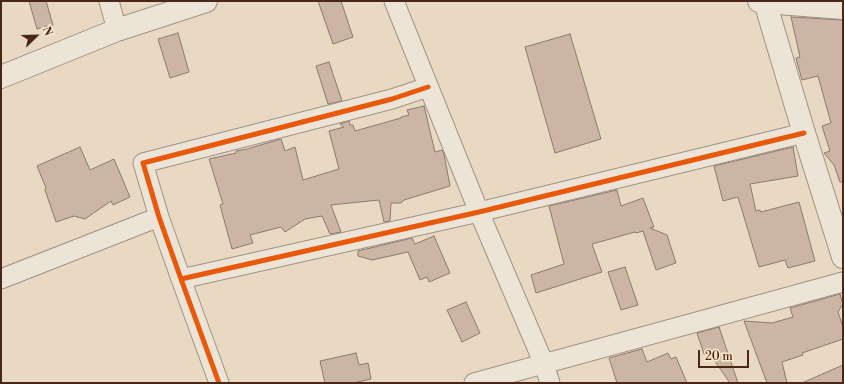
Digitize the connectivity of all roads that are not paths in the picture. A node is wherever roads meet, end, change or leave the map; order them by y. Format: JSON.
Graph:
{"nodes":[{"id":1,"x":109,"y":1,"type":"edge"},
{"id":2,"x":206,"y":1,"type":"edge"},
{"id":3,"x":394,"y":1,"type":"edge"},
{"id":4,"x":762,"y":1,"type":"edge"},
{"id":5,"x":843,"y":8,"type":"edge"},
{"id":6,"x":116,"y":30,"type":"junction"},
{"id":7,"x":1,"y":77,"type":"edge"},
{"id":8,"x":428,"y":87,"type":"junction"},
{"id":9,"x":804,"y":133,"type":"junction"},
{"id":10,"x":479,"y":212,"type":"junction"},
{"id":11,"x":159,"y":217,"type":"junction"},
{"id":12,"x":843,"y":257,"type":"edge"},
{"id":13,"x":1,"y":279,"type":"edge"},
{"id":14,"x":181,"y":279,"type":"junction"},
{"id":15,"x":843,"y":282,"type":"edge"},
{"id":16,"x":544,"y":364,"type":"junction"},
{"id":17,"x":219,"y":383,"type":"edge"},
{"id":18,"x":474,"y":383,"type":"edge"},
{"id":19,"x":550,"y":383,"type":"edge"}],
"edges":[{"from":1,"to":6,"type":"street"},
{"from":2,"to":6,"type":"street"},
{"from":3,"to":8,"type":"street"},
{"from":4,"to":5,"type":"street"},
{"from":4,"to":9,"type":"street"},
{"from":6,"to":7,"type":"street"},
{"from":8,"to":10,"type":"street"},
{"from":8,"to":11,"type":"street"},
{"from":9,"to":10,"type":"street"},
{"from":9,"to":12,"type":"street"},
{"from":10,"to":14,"type":"street"},
{"from":10,"to":16,"type":"street"},
{"from":11,"to":13,"type":"street"},
{"from":11,"to":14,"type":"street"},
{"from":14,"to":17,"type":"street"},
{"from":15,"to":16,"type":"street"},
{"from":16,"to":18,"type":"street"},
{"from":16,"to":19,"type":"street"}]}
